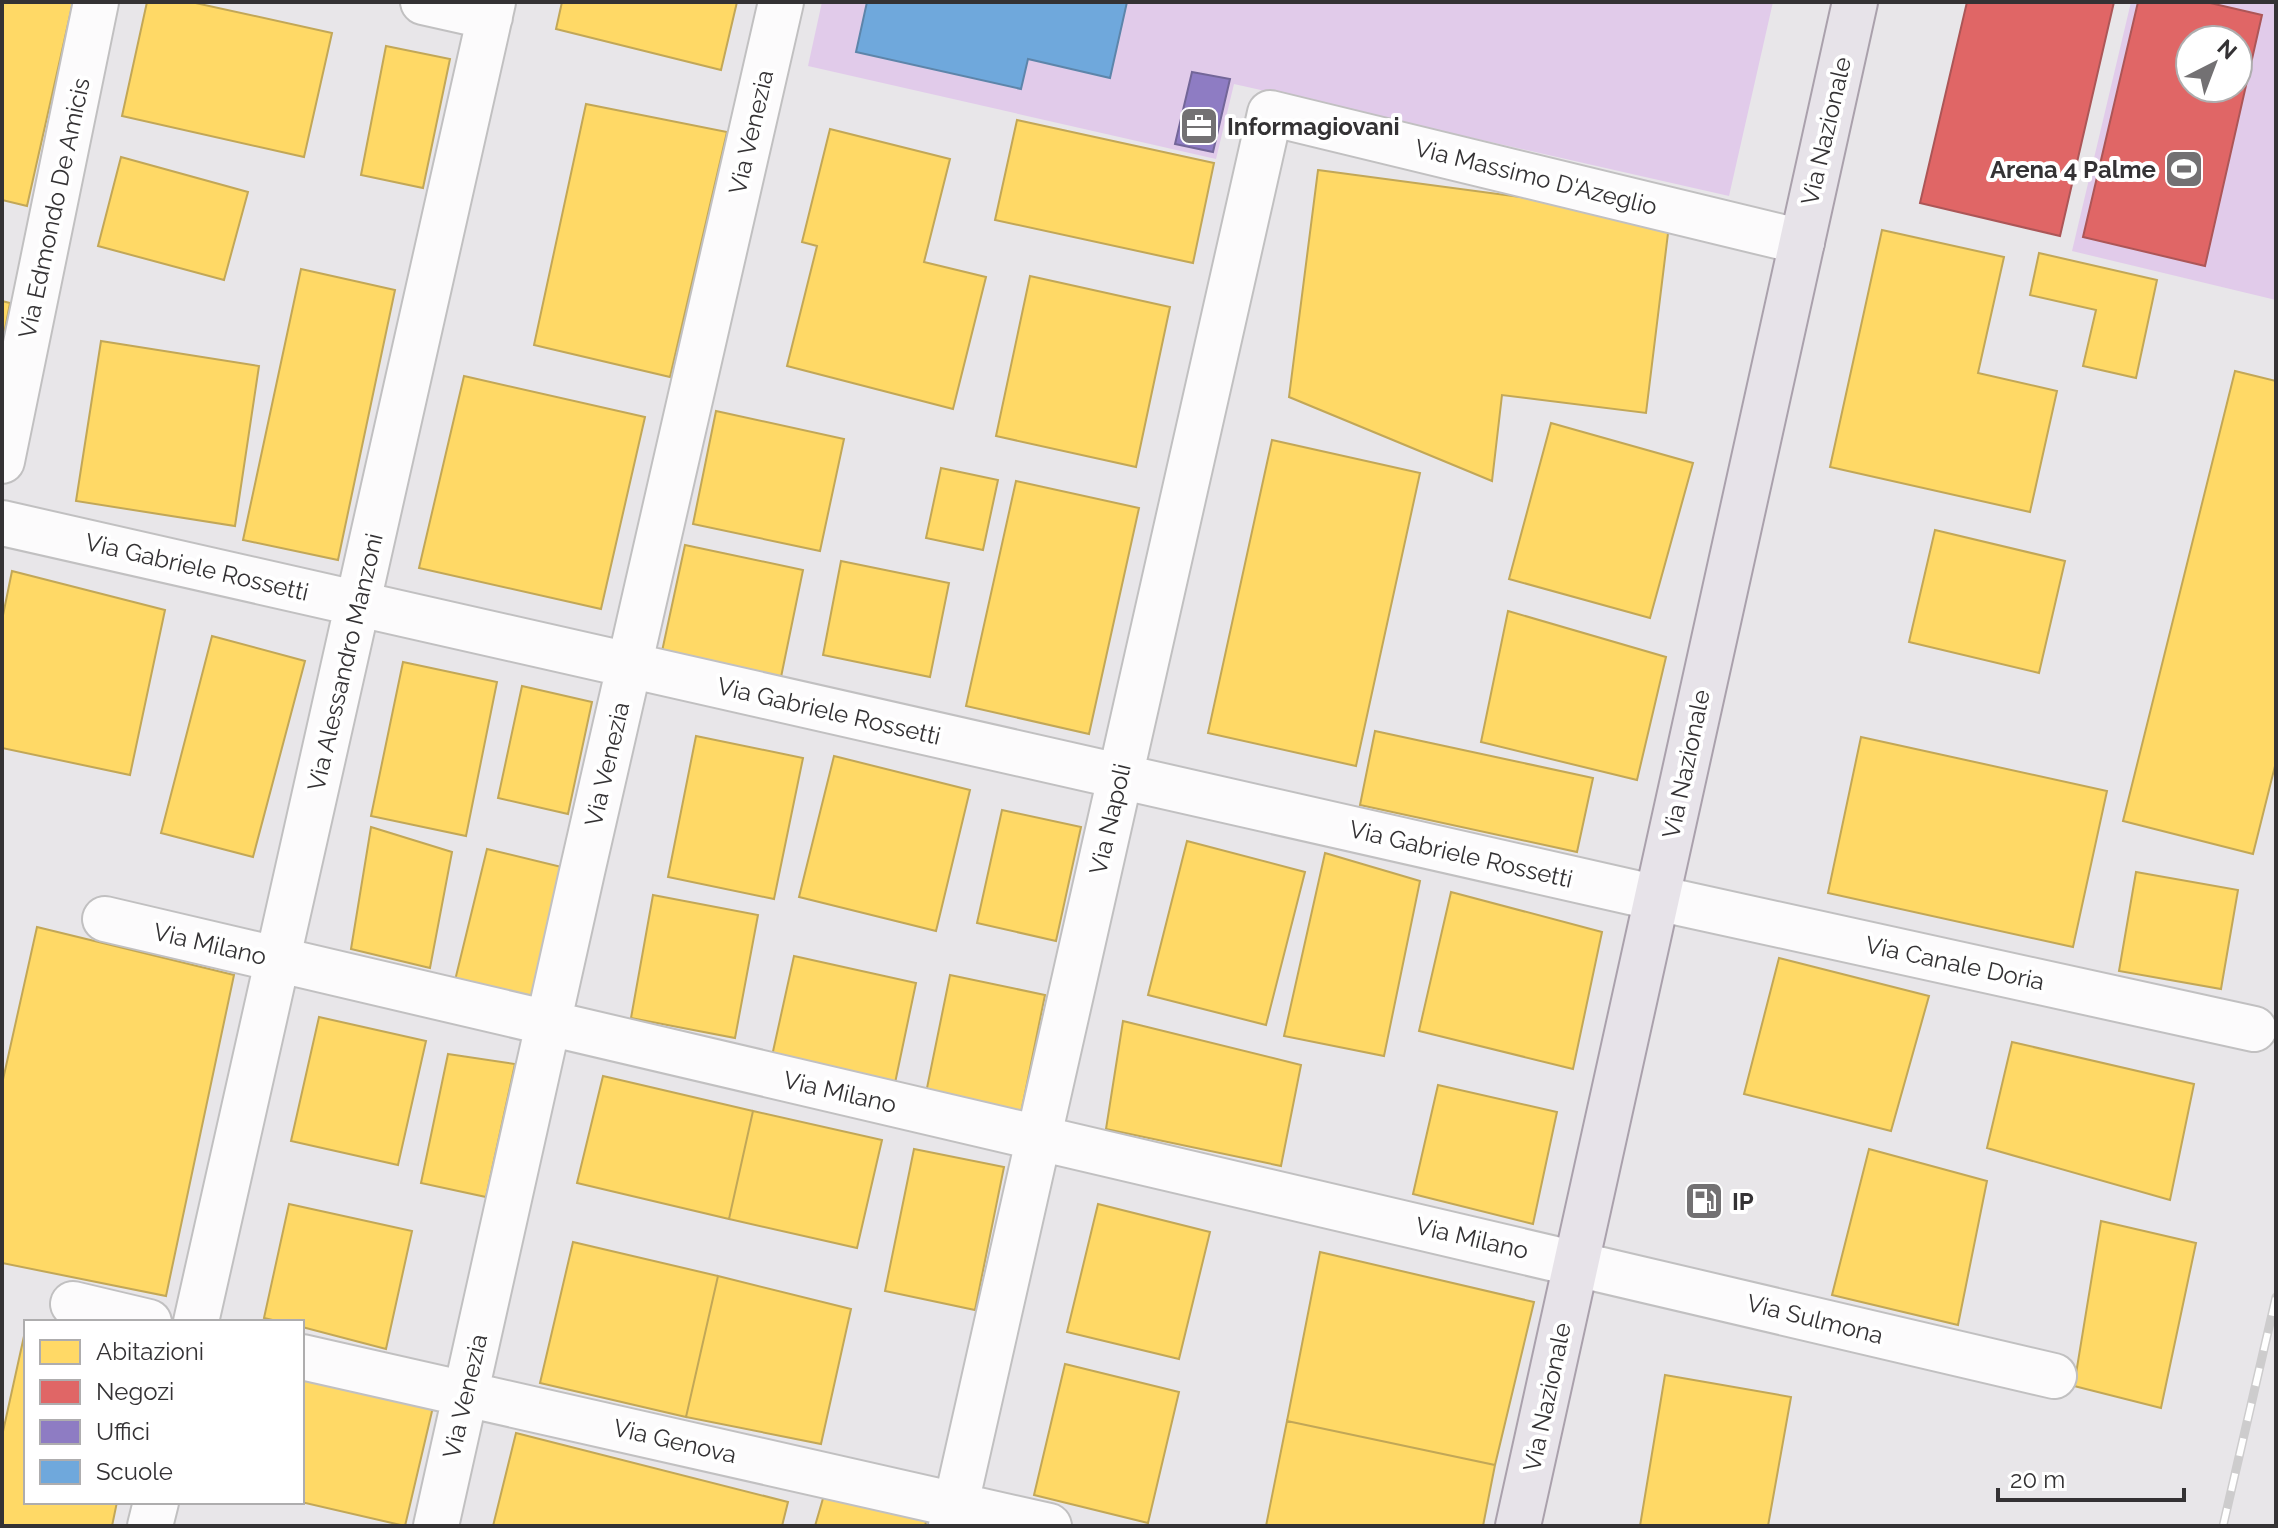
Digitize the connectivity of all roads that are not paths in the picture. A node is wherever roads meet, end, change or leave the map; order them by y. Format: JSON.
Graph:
{"nodes":[{"id":1,"x":96,"y":2,"type":"edge"},
{"id":2,"x":423,"y":2,"type":"edge"},
{"id":3,"x":781,"y":2,"type":"edge"},
{"id":4,"x":1855,"y":2,"type":"edge"},
{"id":5,"x":492,"y":10,"type":"edge"},
{"id":6,"x":1270,"y":113,"type":"joint"},
{"id":7,"x":1802,"y":242,"type":"junction"},
{"id":8,"x":2,"y":461,"type":"edge"},
{"id":9,"x":2,"y":523,"type":"edge"},
{"id":10,"x":358,"y":604,"type":"junction"},
{"id":11,"x":629,"y":666,"type":"junction"},
{"id":12,"x":1120,"y":776,"type":"junction"},
{"id":13,"x":1657,"y":898,"type":"junction"},
{"id":14,"x":105,"y":919,"type":"dead end"},
{"id":15,"x":278,"y":960,"type":"junction"},
{"id":16,"x":548,"y":1024,"type":"junction"},
{"id":17,"x":2254,"y":1029,"type":"dead end"},
{"id":18,"x":1039,"y":1139,"type":"junction"},
{"id":19,"x":1576,"y":1262,"type":"junction"},
{"id":20,"x":73,"y":1304,"type":"dead end"},
{"id":21,"x":141,"y":1320,"type":"edge"},
{"id":22,"x":196,"y":1320,"type":"edge"},
{"id":23,"x":304,"y":1357,"type":"edge"},
{"id":24,"x":2054,"y":1376,"type":"dead end"},
{"id":25,"x":465,"y":1393,"type":"junction"},
{"id":26,"x":156,"y":1504,"type":"edge"},
{"id":27,"x":953,"y":1516,"type":"edge"},
{"id":28,"x":150,"y":1526,"type":"edge"},
{"id":29,"x":436,"y":1526,"type":"edge"},
{"id":30,"x":1049,"y":1526,"type":"edge"},
{"id":31,"x":1518,"y":1526,"type":"edge"}],
"edges":[{"from":1,"to":8,"type":"street","name":"Via Edmondo De Amicis"},
{"from":2,"to":5,"type":"street"},
{"from":3,"to":11,"type":"street","name":"Via Venezia"},
{"from":4,"to":7,"type":"main road","name":"Via Nazionale"},
{"from":5,"to":10,"type":"street","name":"Via Alessandro Manzoni"},
{"from":6,"to":7,"type":"street","name":"Via Massimo D'Azeglio"},
{"from":6,"to":12,"type":"street","name":"Via Napoli"},
{"from":7,"to":13,"type":"main road","name":"Via Nazionale"},
{"from":9,"to":10,"type":"street","name":"Via Gabriele Rossetti"},
{"from":10,"to":11,"type":"street","name":"Via Gabriele Rossetti"},
{"from":10,"to":15,"type":"street","name":"Via Alessandro Manzoni"},
{"from":11,"to":12,"type":"street","name":"Via Gabriele Rossetti"},
{"from":11,"to":16,"type":"street","name":"Via Venezia"},
{"from":12,"to":13,"type":"street","name":"Via Gabriele Rossetti"},
{"from":12,"to":18,"type":"street","name":"Via Napoli"},
{"from":13,"to":17,"type":"street","name":"Via Canale Doria"},
{"from":13,"to":19,"type":"main road","name":"Via Nazionale"},
{"from":14,"to":15,"type":"street","name":"Via Milano"},
{"from":15,"to":16,"type":"street","name":"Via Milano"},
{"from":15,"to":22,"type":"street","name":"Via Alessandro Manzoni"},
{"from":16,"to":18,"type":"street","name":"Via Milano"},
{"from":16,"to":25,"type":"street","name":"Via Venezia"},
{"from":18,"to":19,"type":"street","name":"Via Milano"},
{"from":18,"to":27,"type":"street","name":"Via Napoli"},
{"from":19,"to":24,"type":"street","name":"Via Sulmona"},
{"from":19,"to":31,"type":"main road","name":"Via Nazionale"},
{"from":20,"to":21,"type":"street"},
{"from":23,"to":25,"type":"street","name":"Via Genova"},
{"from":25,"to":27,"type":"street","name":"Via Genova"},
{"from":25,"to":29,"type":"street","name":"Via Venezia"},
{"from":26,"to":28,"type":"street"},
{"from":27,"to":30,"type":"street","name":"Via Genova"}]}
